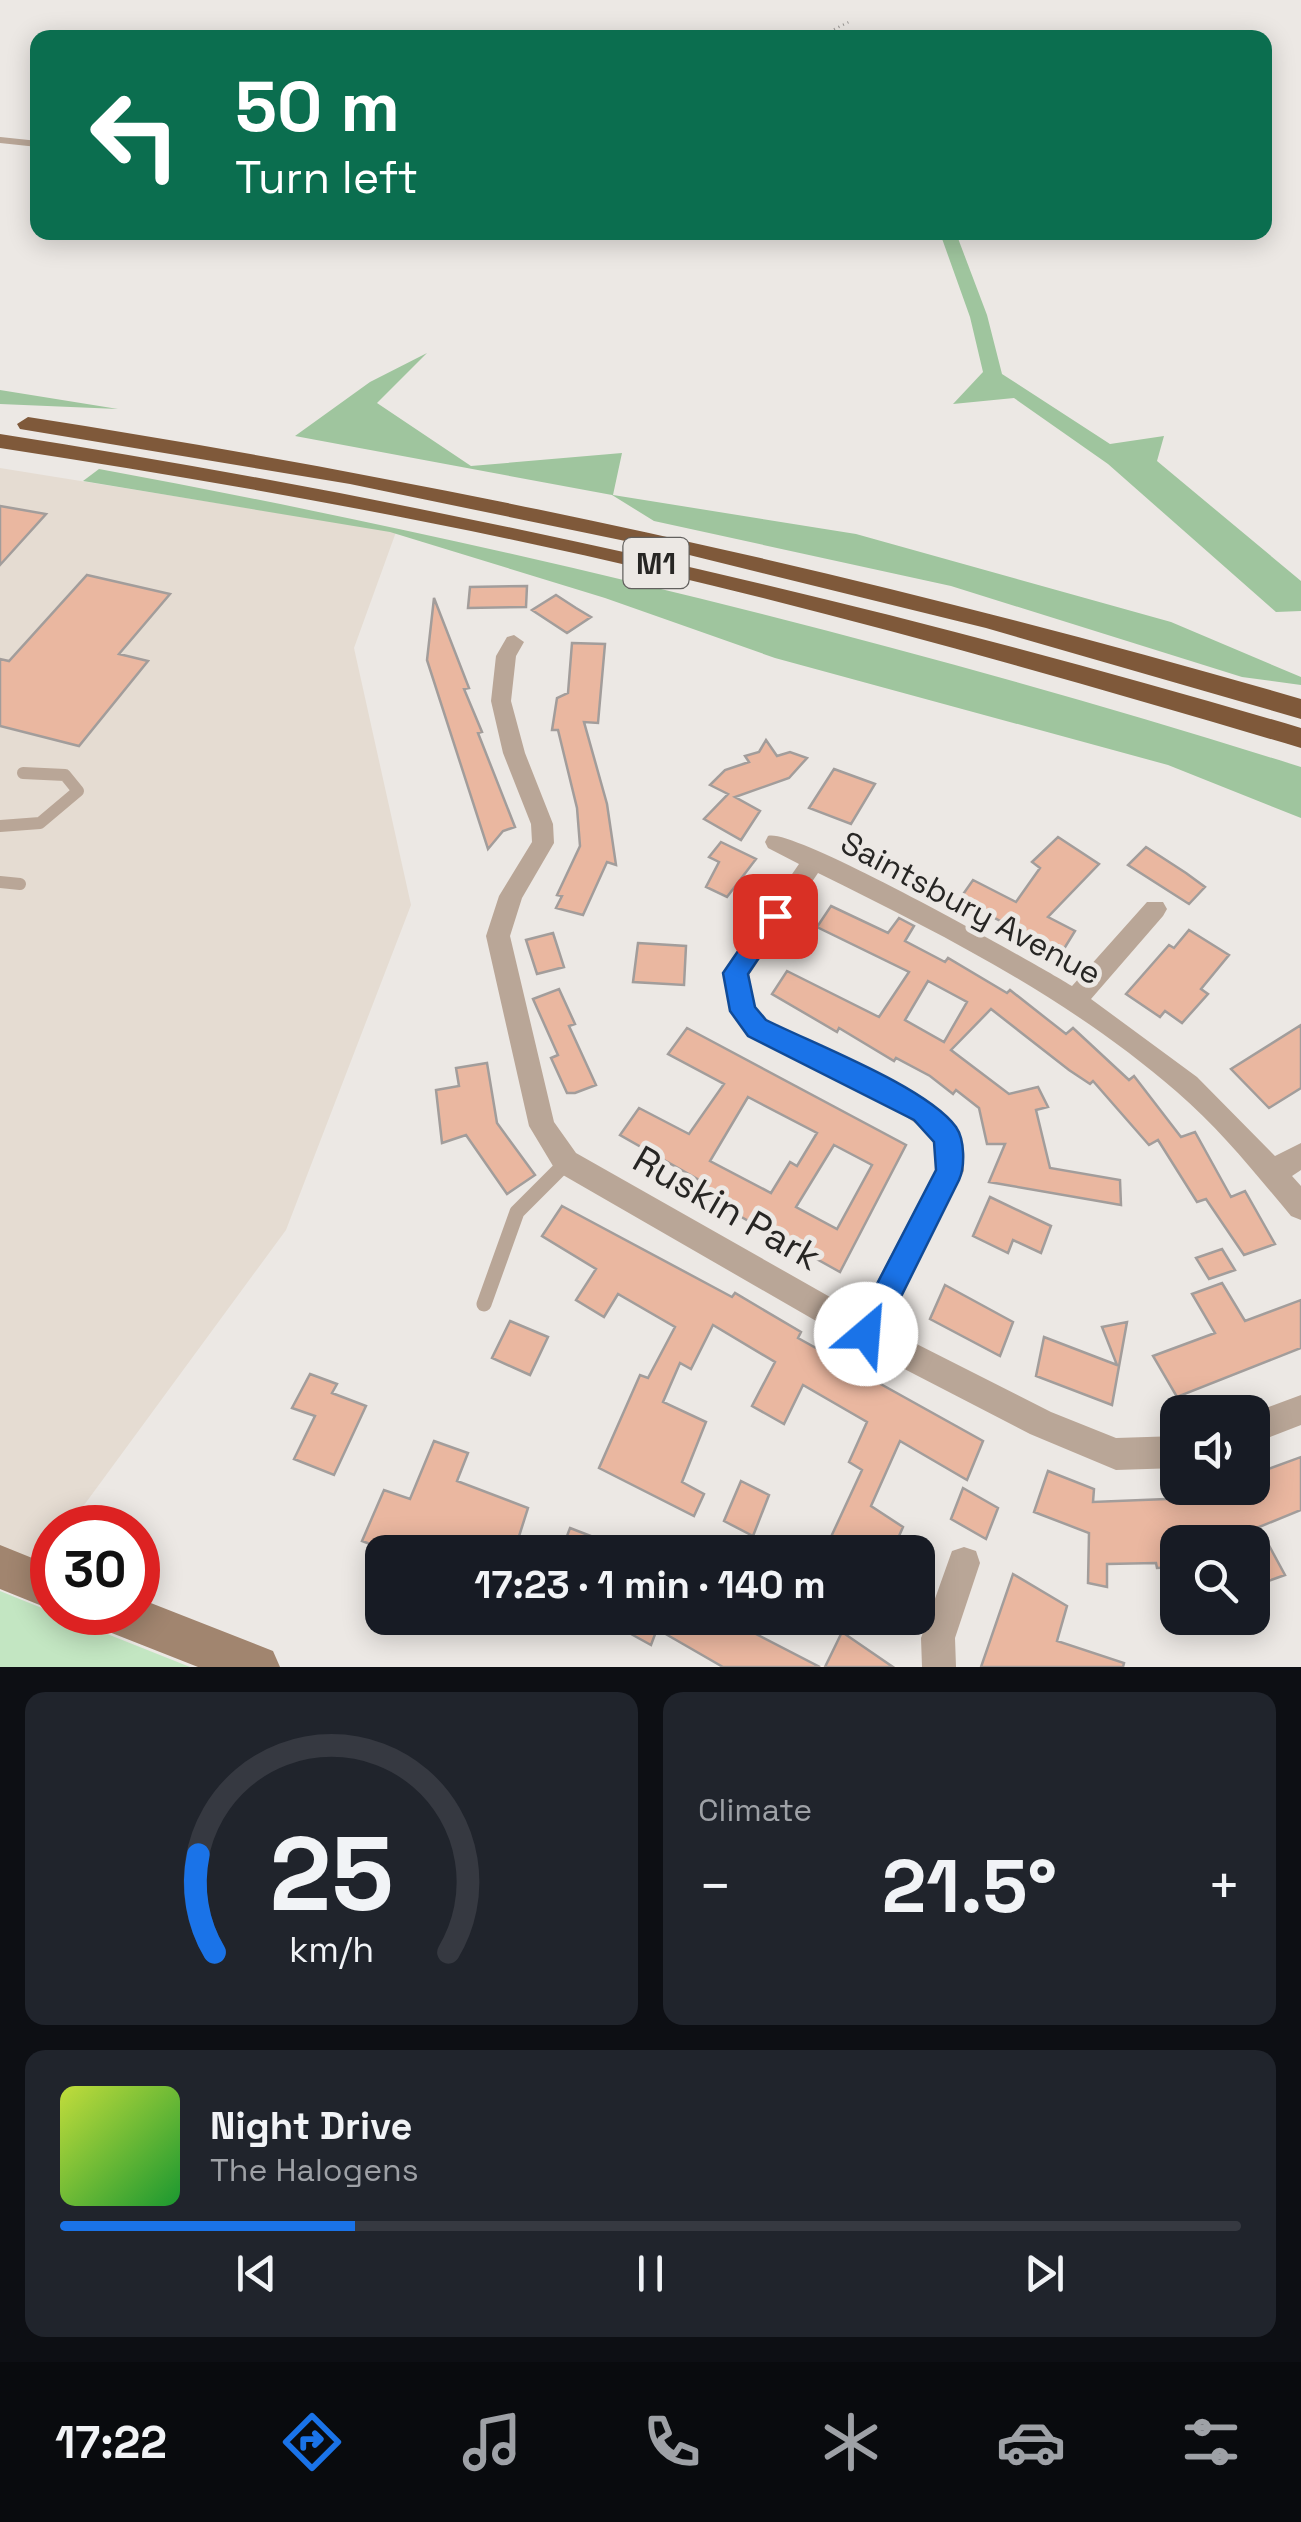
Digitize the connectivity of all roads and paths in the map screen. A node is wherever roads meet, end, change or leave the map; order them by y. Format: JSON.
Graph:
{"nodes":[{"id":1,"x":850,"y":22,"type":"dead end"},
{"id":2,"x":833,"y":30,"type":"edge"},
{"id":3,"x":0,"y":140,"type":"edge"},
{"id":4,"x":30,"y":143,"type":"edge"},
{"id":5,"x":0,"y":420,"type":"edge"},
{"id":6,"x":0,"y":440,"type":"edge"},
{"id":7,"x":514,"y":642,"type":"dead end"},
{"id":8,"x":1301,"y":708,"type":"edge"},
{"id":9,"x":1301,"y":738,"type":"edge"},
{"id":10,"x":22,"y":773,"type":"dead end"},
{"id":11,"x":0,"y":826,"type":"edge"},
{"id":12,"x":776,"y":842,"type":"dead end"},
{"id":13,"x":814,"y":860,"type":"junction"},
{"id":14,"x":0,"y":882,"type":"edge"},
{"id":15,"x":20,"y":884,"type":"dead end"},
{"id":16,"x":1155,"y":908,"type":"dead end"},
{"id":17,"x":1077,"y":998,"type":"junction"},
{"id":18,"x":1301,"y":1155,"type":"edge"},
{"id":19,"x":566,"y":1162,"type":"junction"},
{"id":20,"x":1274,"y":1172,"type":"junction"},
{"id":21,"x":1301,"y":1207,"type":"edge"},
{"id":22,"x":484,"y":1304,"type":"dead end"},
{"id":23,"x":866,"y":1334,"type":"junction"},
{"id":24,"x":1301,"y":1410,"type":"edge"},
{"id":25,"x":1270,"y":1421,"type":"edge"},
{"id":26,"x":1160,"y":1453,"type":"edge"},
{"id":27,"x":964,"y":1563,"type":"dead end"},
{"id":28,"x":0,"y":1567,"type":"edge"},
{"id":29,"x":30,"y":1579,"type":"edge"},
{"id":30,"x":160,"y":1629,"type":"edge"},
{"id":31,"x":257,"y":1667,"type":"edge"},
{"id":32,"x":939,"y":1667,"type":"edge"}],
"edges":[{"from":1,"to":2,"type":"path"},
{"from":3,"to":4,"type":"lane"},
{"from":5,"to":8,"type":"highway","number":"M1"},
{"from":6,"to":9,"type":"highway","number":"M1"},
{"from":7,"to":19,"type":"street"},
{"from":10,"to":11,"type":"lane"},
{"from":12,"to":13,"type":"street","name":"Saintsbury Avenue"},
{"from":13,"to":17,"type":"street","name":"Saintsbury Avenue"},
{"from":13,"to":23,"type":"street"},
{"from":14,"to":15,"type":"lane"},
{"from":16,"to":17,"type":"street"},
{"from":17,"to":20,"type":"street","name":"Saintsbury Avenue"},
{"from":18,"to":20,"type":"street"},
{"from":19,"to":22,"type":"lane"},
{"from":19,"to":23,"type":"street","name":"Ruskin Park"},
{"from":20,"to":21,"type":"street","name":"Saintsbury Avenue"},
{"from":23,"to":26,"type":"street","name":"Ruskin Park"},
{"from":24,"to":25,"type":"street"},
{"from":27,"to":32,"type":"street"},
{"from":28,"to":29,"type":"street"},
{"from":30,"to":31,"type":"street"}]}
